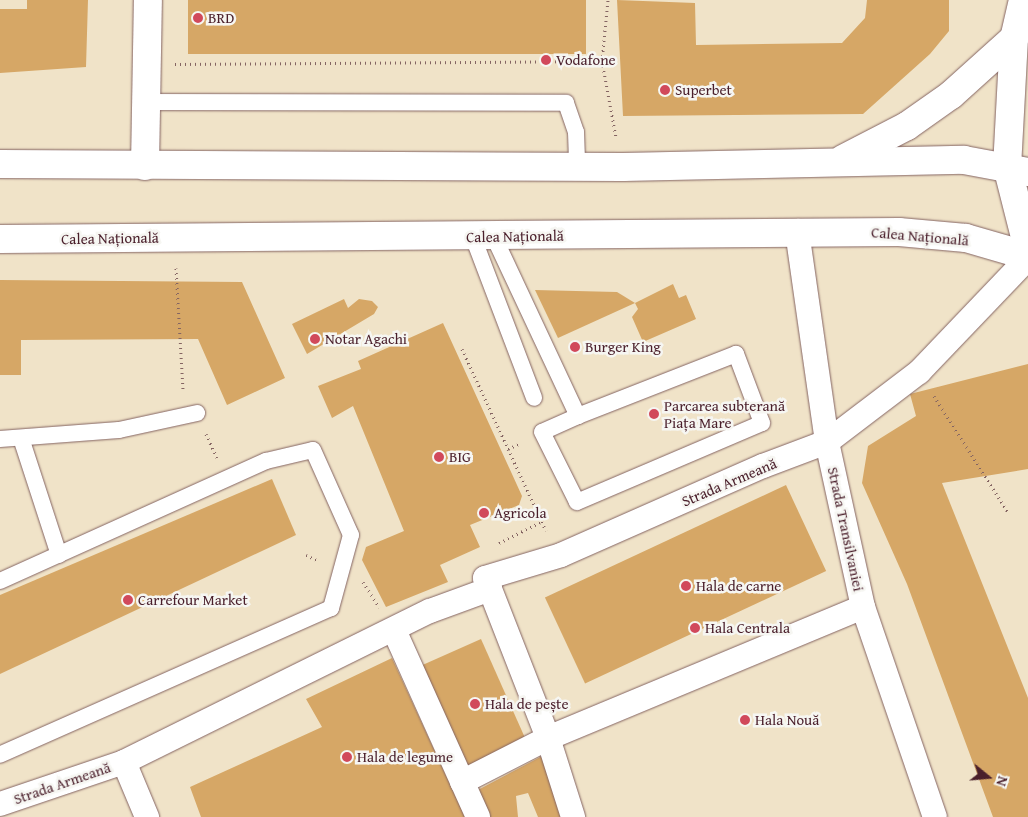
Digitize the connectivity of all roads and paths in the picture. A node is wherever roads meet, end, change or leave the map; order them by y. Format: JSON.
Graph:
{"nodes":[{"id":1,"x":148,"y":0,"type":"edge"},
{"id":2,"x":608,"y":0,"type":"edge"},
{"id":3,"x":1023,"y":0,"type":"edge"},
{"id":4,"x":1014,"y":38,"type":"junction"},
{"id":5,"x":602,"y":61,"type":"junction"},
{"id":6,"x":148,"y":64,"type":"junction"},
{"id":7,"x":147,"y":102,"type":"junction"},
{"id":8,"x":836,"y":162,"type":"junction"},
{"id":9,"x":0,"y":164,"type":"edge"},
{"id":10,"x":144,"y":166,"type":"junction"},
{"id":11,"x":577,"y":166,"type":"junction"},
{"id":12,"x":623,"y":166,"type":"junction"},
{"id":13,"x":1017,"y":169,"type":"edge"},
{"id":14,"x":797,"y":231,"type":"junction"},
{"id":15,"x":176,"y":237,"type":"junction"},
{"id":16,"x":483,"y":237,"type":"junction"},
{"id":17,"x":0,"y":239,"type":"edge"},
{"id":18,"x":1028,"y":249,"type":"edge"},
{"id":19,"x":1028,"y":257,"type":"edge"},
{"id":20,"x":462,"y":349,"type":"dead end"},
{"id":21,"x":919,"y":372,"type":"junction"},
{"id":22,"x":534,"y":398,"type":"dead end"},
{"id":23,"x":197,"y":413,"type":"junction"},
{"id":24,"x":578,"y":416,"type":"junction"},
{"id":25,"x":22,"y":438,"type":"junction"},
{"id":26,"x":0,"y":440,"type":"edge"},
{"id":27,"x":827,"y":442,"type":"junction"},
{"id":28,"x":227,"y":479,"type":"junction"},
{"id":29,"x":1008,"y":512,"type":"dead end"},
{"id":30,"x":59,"y":555,"type":"junction"},
{"id":31,"x":561,"y":555,"type":"junction"},
{"id":32,"x":0,"y":581,"type":"edge"},
{"id":33,"x":490,"y":589,"type":"junction"},
{"id":34,"x":863,"y":608,"type":"junction"},
{"id":35,"x":394,"y":630,"type":"junction"},
{"id":36,"x":548,"y":738,"type":"junction"},
{"id":37,"x":0,"y":756,"type":"edge"},
{"id":38,"x":124,"y":762,"type":"junction"},
{"id":39,"x":462,"y":782,"type":"junction"},
{"id":40,"x":0,"y":804,"type":"edge"},
{"id":41,"x":148,"y":817,"type":"edge"},
{"id":42,"x":478,"y":817,"type":"edge"},
{"id":43,"x":574,"y":817,"type":"edge"},
{"id":44,"x":935,"y":817,"type":"edge"}],
"edges":[{"from":1,"to":6,"type":"main road"},
{"from":2,"to":5,"type":"path"},
{"from":3,"to":4,"type":"main road"},
{"from":4,"to":8,"type":"main road"},
{"from":4,"to":13,"type":"main road"},
{"from":5,"to":6,"type":"path"},
{"from":5,"to":12,"type":"path"},
{"from":6,"to":7,"type":"main road"},
{"from":7,"to":10,"type":"main road"},
{"from":7,"to":11,"type":"lane"},
{"from":8,"to":12,"type":"main road"},
{"from":8,"to":13,"type":"main road"},
{"from":9,"to":10,"type":"main road"},
{"from":10,"to":11,"type":"main road"},
{"from":11,"to":12,"type":"main road"},
{"from":13,"to":18,"type":"main road"},
{"from":14,"to":16,"type":"main road","name":"Calea Națională"},
{"from":14,"to":19,"type":"main road","name":"Calea Națională"},
{"from":14,"to":27,"type":"street","name":"Strada Transilvaniei"},
{"from":15,"to":16,"type":"main road","name":"Calea Națională"},
{"from":15,"to":17,"type":"main road","name":"Calea Națională"},
{"from":15,"to":23,"type":"path"},
{"from":16,"to":22,"type":"lane"},
{"from":16,"to":24,"type":"lane"},
{"from":19,"to":21,"type":"street","name":"Strada Armeană"},
{"from":20,"to":31,"type":"path"},
{"from":21,"to":27,"type":"street","name":"Strada Armeană"},
{"from":21,"to":29,"type":"path"},
{"from":23,"to":25,"type":"lane"},
{"from":23,"to":28,"type":"path"},
{"from":24,"to":24,"type":"lane"},
{"from":25,"to":26,"type":"lane"},
{"from":25,"to":30,"type":"lane"},
{"from":27,"to":31,"type":"street","name":"Strada Armeană"},
{"from":27,"to":34,"type":"street","name":"Strada Transilvaniei"},
{"from":28,"to":30,"type":"lane"},
{"from":28,"to":37,"type":"lane"},
{"from":30,"to":32,"type":"lane"},
{"from":31,"to":33,"type":"street","name":"Strada Armeană"},
{"from":33,"to":35,"type":"street"},
{"from":33,"to":36,"type":"street"},
{"from":34,"to":36,"type":"street"},
{"from":34,"to":44,"type":"street","name":"Strada Transilvaniei"},
{"from":35,"to":38,"type":"street","name":"Strada Armeană"},
{"from":35,"to":39,"type":"street"},
{"from":36,"to":39,"type":"street"},
{"from":36,"to":43,"type":"street"},
{"from":38,"to":40,"type":"street","name":"Strada Armeană"},
{"from":38,"to":41,"type":"street"},
{"from":39,"to":42,"type":"street"}]}
